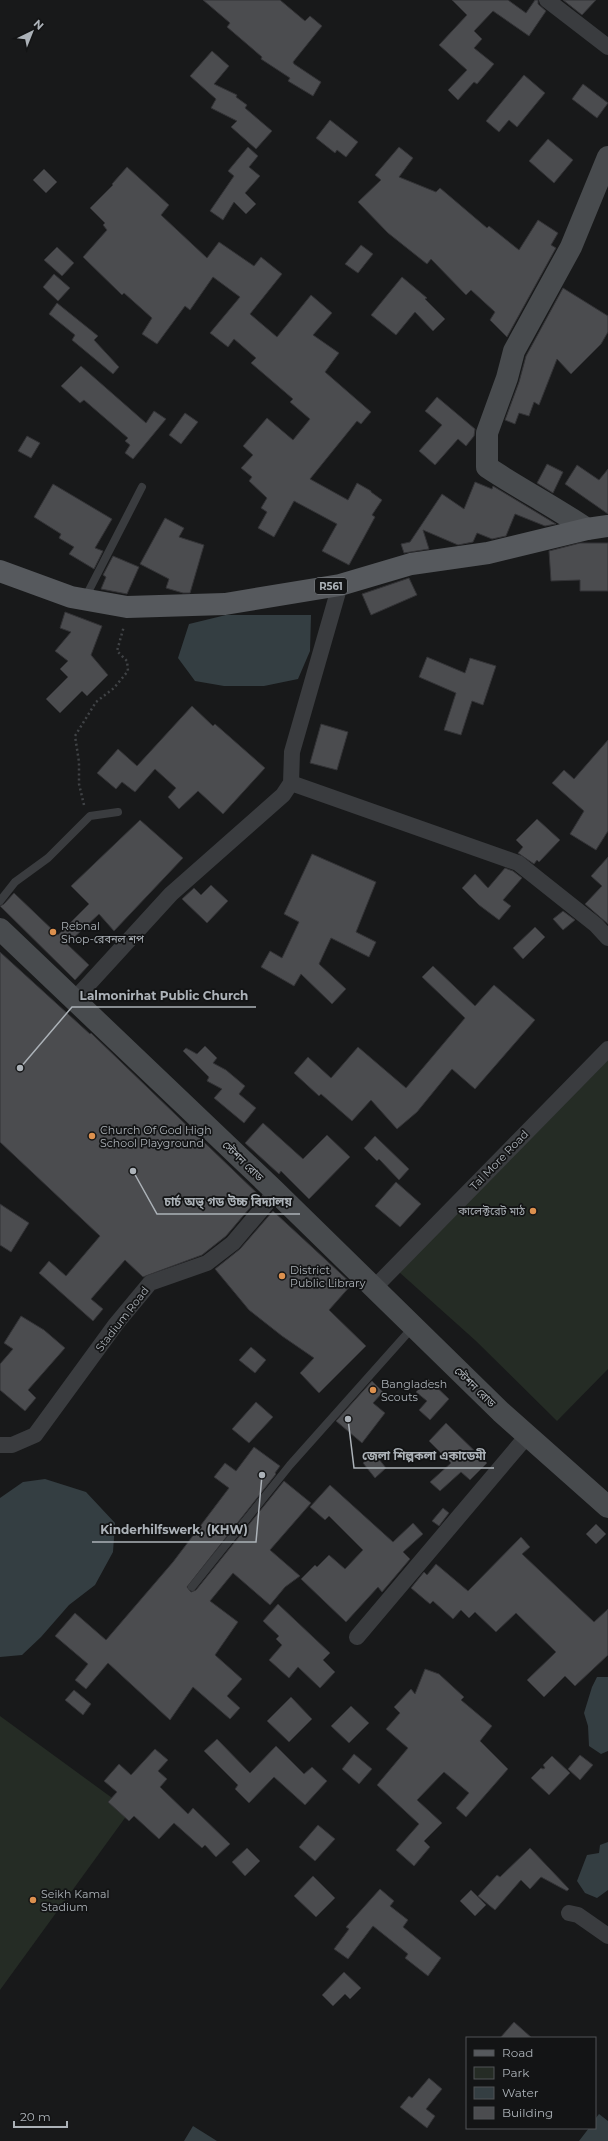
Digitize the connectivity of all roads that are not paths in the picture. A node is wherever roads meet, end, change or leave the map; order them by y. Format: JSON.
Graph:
{"nodes":[{"id":1,"x":547,"y":0,"type":"edge"},
{"id":2,"x":608,"y":47,"type":"edge"},
{"id":3,"x":608,"y":157,"type":"edge"},
{"id":4,"x":142,"y":487,"type":"dead end"},
{"id":5,"x":598,"y":527,"type":"edge"},
{"id":6,"x":0,"y":571,"type":"edge"},
{"id":7,"x":340,"y":585,"type":"junction"},
{"id":8,"x":77,"y":598,"type":"junction"},
{"id":9,"x":291,"y":783,"type":"junction"},
{"id":10,"x":118,"y":812,"type":"dead end"},
{"id":11,"x":0,"y":901,"type":"edge"},
{"id":12,"x":0,"y":929,"type":"edge"},
{"id":13,"x":608,"y":938,"type":"edge"},
{"id":14,"x":74,"y":1000,"type":"junction"},
{"id":15,"x":608,"y":1049,"type":"edge"},
{"id":16,"x":274,"y":1190,"type":"junction"},
{"id":17,"x":374,"y":1288,"type":"junction"},
{"id":18,"x":414,"y":1327,"type":"junction"},
{"id":19,"x":527,"y":1436,"type":"junction"},
{"id":20,"x":0,"y":1445,"type":"edge"},
{"id":21,"x":608,"y":1507,"type":"edge"},
{"id":22,"x":192,"y":1587,"type":"dead end"},
{"id":23,"x":357,"y":1637,"type":"dead end"},
{"id":24,"x":569,"y":1913,"type":"dead end"},
{"id":25,"x":608,"y":1936,"type":"edge"}],
"edges":[{"from":1,"to":2,"type":"street"},
{"from":3,"to":5,"type":"main road"},
{"from":4,"to":8,"type":"lane"},
{"from":5,"to":7,"type":"main road","number":"R561"},
{"from":6,"to":8,"type":"main road","number":"R561"},
{"from":7,"to":8,"type":"main road","number":"R561"},
{"from":7,"to":9,"type":"street"},
{"from":9,"to":13,"type":"street"},
{"from":9,"to":14,"type":"street"},
{"from":10,"to":11,"type":"lane"},
{"from":12,"to":14,"type":"main road","name":"স্টেশন রোড"},
{"from":14,"to":16,"type":"main road","name":"স্টেশন রোড"},
{"from":15,"to":17,"type":"street","name":"Tal More Road"},
{"from":16,"to":17,"type":"main road","name":"স্টেশন রোড"},
{"from":16,"to":20,"type":"street","name":"Stadium Road"},
{"from":17,"to":18,"type":"main road","name":"স্টেশন রোড"},
{"from":18,"to":19,"type":"main road","name":"স্টেশন রোড"},
{"from":18,"to":22,"type":"lane"},
{"from":19,"to":21,"type":"main road","name":"স্টেশন রোড"},
{"from":19,"to":23,"type":"street"},
{"from":24,"to":25,"type":"street"}]}
